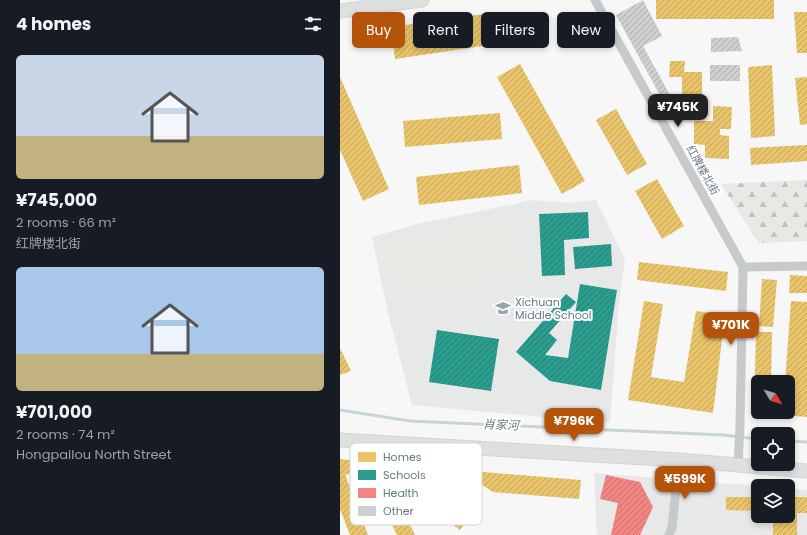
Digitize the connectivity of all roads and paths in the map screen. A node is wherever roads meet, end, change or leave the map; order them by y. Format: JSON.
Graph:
{"nodes":[{"id":1,"x":422,"y":0,"type":"edge"},
{"id":2,"x":595,"y":0,"type":"edge"},
{"id":3,"x":340,"y":11,"type":"edge"},
{"id":4,"x":807,"y":266,"type":"edge"},
{"id":5,"x":743,"y":267,"type":"junction"},
{"id":6,"x":340,"y":440,"type":"edge"},
{"id":7,"x":391,"y":443,"type":"edge"},
{"id":8,"x":482,"y":448,"type":"edge"},
{"id":9,"x":679,"y":460,"type":"junction"},
{"id":10,"x":738,"y":466,"type":"junction"},
{"id":11,"x":807,"y":471,"type":"edge"},
{"id":12,"x":669,"y":535,"type":"edge"}],
"edges":[{"from":1,"to":3,"type":"main road"},
{"from":2,"to":5,"type":"street","name":"红牌楼北街"},
{"from":4,"to":5,"type":"street"},
{"from":5,"to":10,"type":"street"},
{"from":6,"to":7,"type":"main road"},
{"from":8,"to":9,"type":"main road"},
{"from":9,"to":10,"type":"main road"},
{"from":9,"to":12,"type":"street"},
{"from":10,"to":11,"type":"main road"}]}
